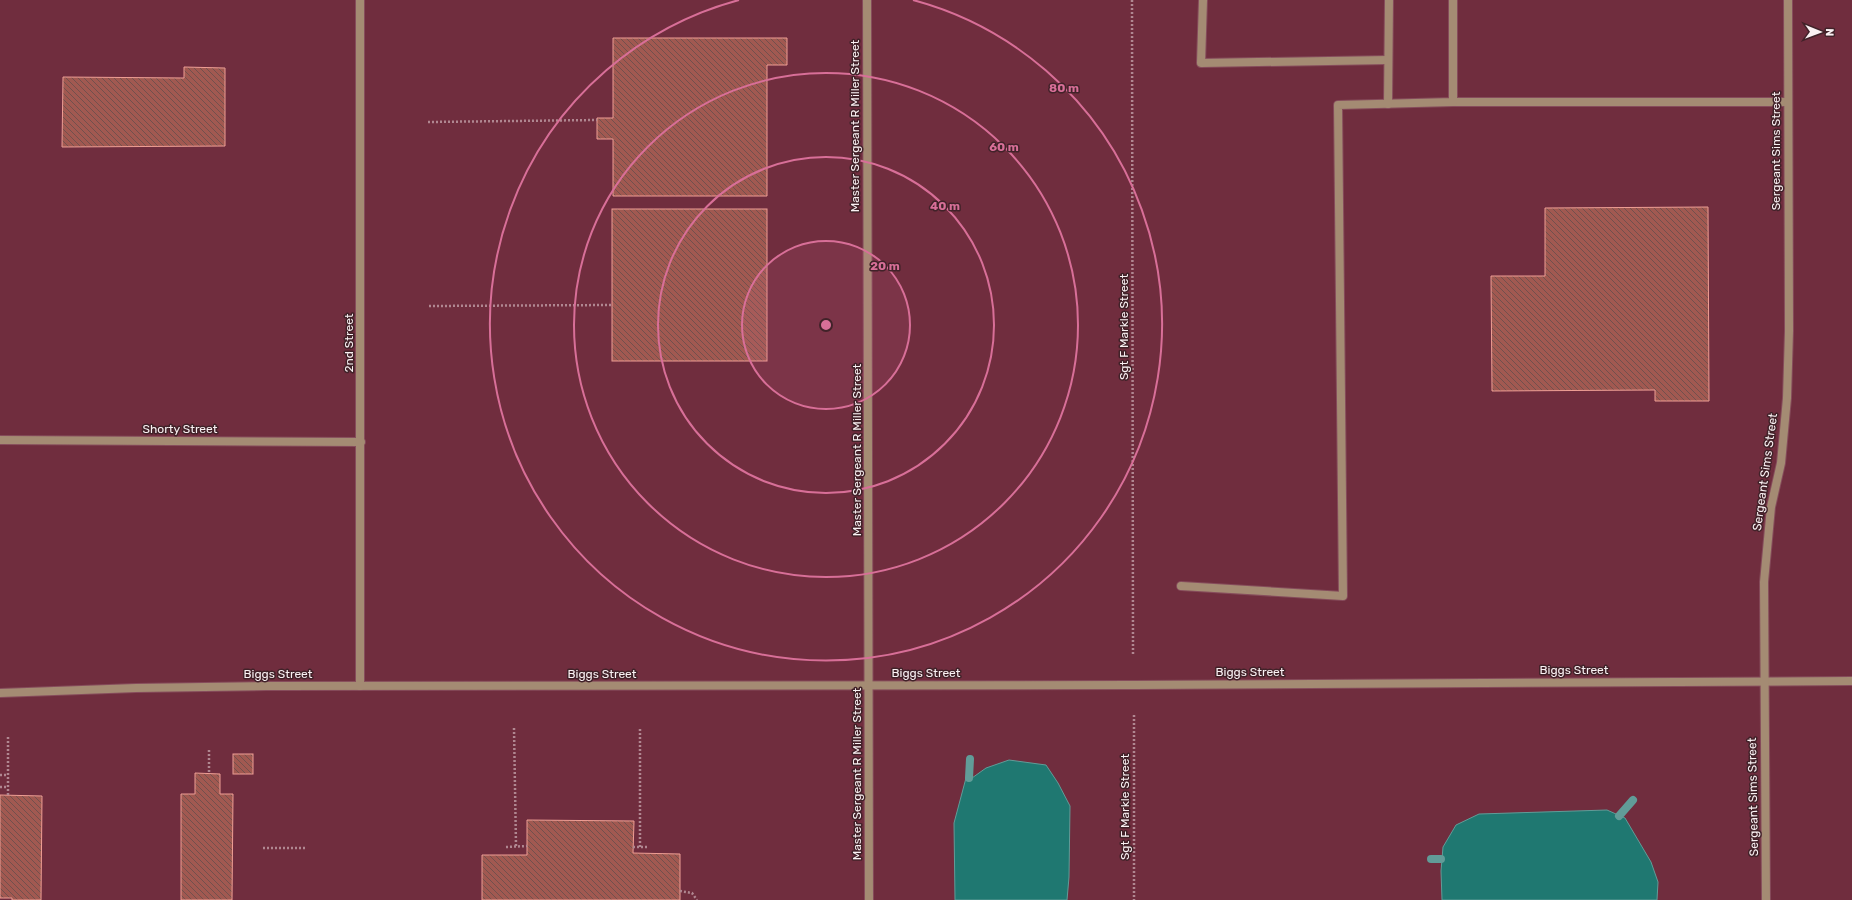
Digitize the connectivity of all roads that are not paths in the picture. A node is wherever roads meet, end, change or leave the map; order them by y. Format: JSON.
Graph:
{"nodes":[{"id":1,"x":360,"y":0,"type":"edge"},
{"id":2,"x":867,"y":0,"type":"edge"},
{"id":3,"x":1203,"y":0,"type":"edge"},
{"id":4,"x":1389,"y":0,"type":"edge"},
{"id":5,"x":1452,"y":0,"type":"edge"},
{"id":6,"x":1788,"y":0,"type":"edge"},
{"id":7,"x":1388,"y":60,"type":"junction"},
{"id":8,"x":1453,"y":102,"type":"junction"},
{"id":9,"x":1788,"y":102,"type":"junction"},
{"id":10,"x":1388,"y":104,"type":"junction"},
{"id":11,"x":0,"y":440,"type":"edge"},
{"id":12,"x":360,"y":442,"type":"junction"},
{"id":13,"x":1180,"y":586,"type":"dead end"},
{"id":14,"x":1764,"y":681,"type":"junction"},
{"id":15,"x":1852,"y":681,"type":"edge"},
{"id":16,"x":868,"y":685,"type":"junction"},
{"id":17,"x":360,"y":686,"type":"junction"},
{"id":18,"x":0,"y":693,"type":"edge"},
{"id":19,"x":869,"y":900,"type":"edge"},
{"id":20,"x":1766,"y":900,"type":"edge"}],
"edges":[{"from":1,"to":12,"type":"street","name":"2nd Street"},
{"from":2,"to":16,"type":"street","name":"Master Sergeant R Miller Street"},
{"from":3,"to":7,"type":"street"},
{"from":4,"to":7,"type":"street"},
{"from":5,"to":8,"type":"street"},
{"from":6,"to":9,"type":"street","name":"Sergeant Sims Street"},
{"from":7,"to":10,"type":"street"},
{"from":8,"to":9,"type":"street"},
{"from":8,"to":10,"type":"street"},
{"from":9,"to":14,"type":"street","name":"Sergeant Sims Street"},
{"from":10,"to":13,"type":"street"},
{"from":11,"to":12,"type":"street","name":"Shorty Street"},
{"from":12,"to":17,"type":"street","name":"2nd Street"},
{"from":14,"to":15,"type":"street","name":"Biggs Street"},
{"from":14,"to":16,"type":"street","name":"Biggs Street"},
{"from":14,"to":20,"type":"street","name":"Sergeant Sims Street"},
{"from":16,"to":17,"type":"street","name":"Biggs Street"},
{"from":16,"to":19,"type":"street","name":"Master Sergeant R Miller Street"},
{"from":17,"to":18,"type":"street","name":"Biggs Street"}]}
